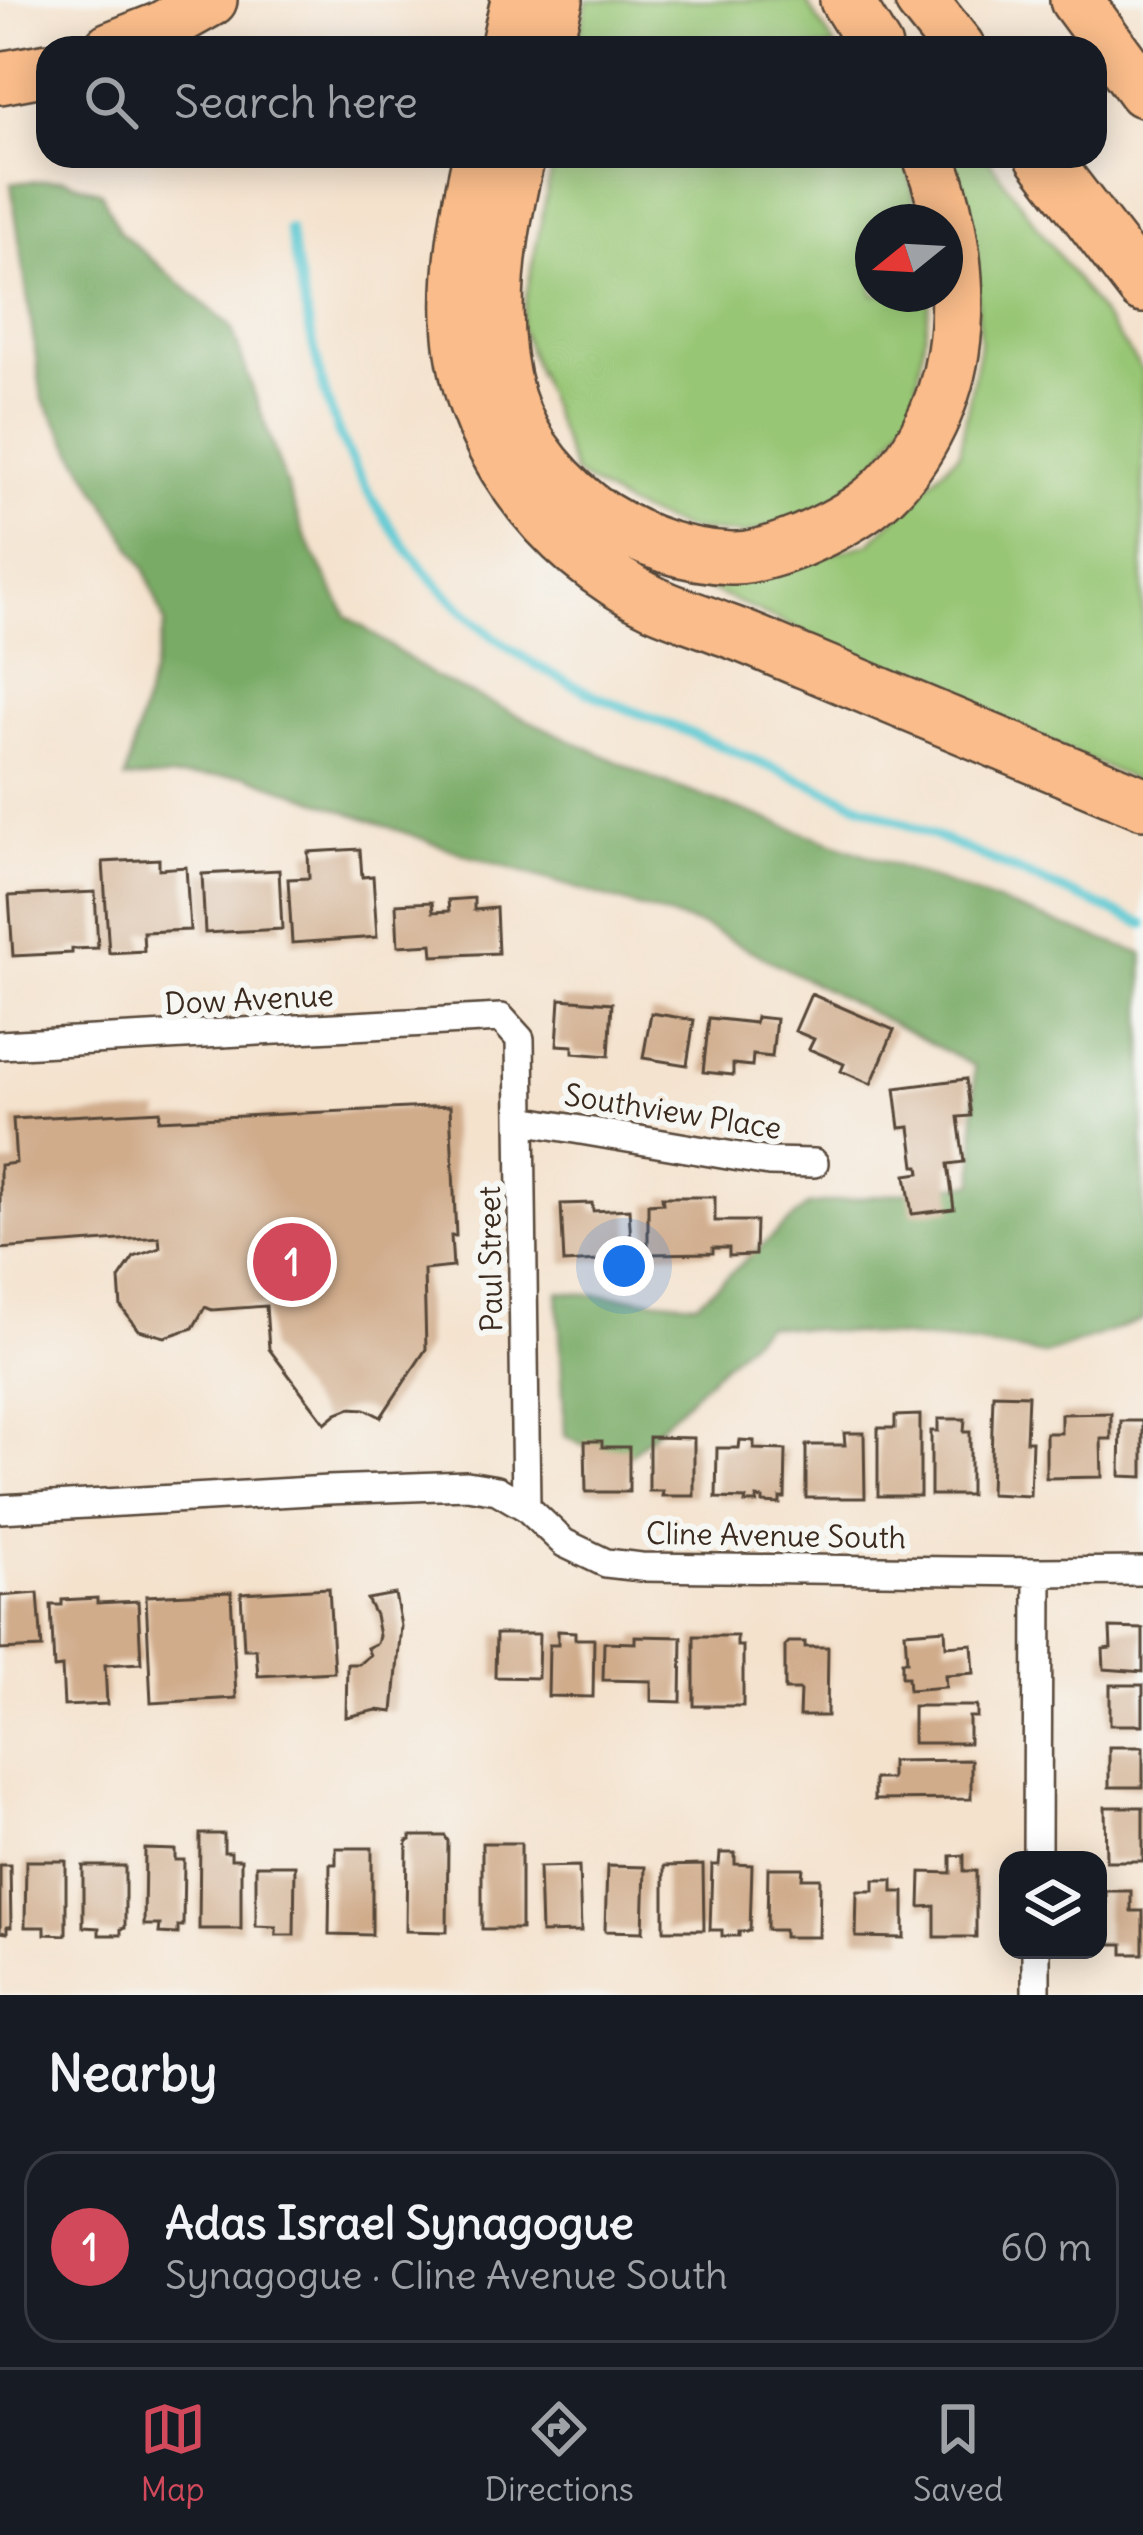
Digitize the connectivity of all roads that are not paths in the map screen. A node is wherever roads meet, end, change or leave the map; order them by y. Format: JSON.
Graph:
{"nodes":[{"id":1,"x":211,"y":0,"type":"edge"},
{"id":2,"x":517,"y":0,"type":"edge"},
{"id":3,"x":557,"y":0,"type":"edge"},
{"id":4,"x":846,"y":0,"type":"edge"},
{"id":5,"x":921,"y":0,"type":"edge"},
{"id":6,"x":1076,"y":0,"type":"edge"},
{"id":7,"x":140,"y":36,"type":"edge"},
{"id":8,"x":509,"y":36,"type":"edge"},
{"id":9,"x":548,"y":36,"type":"edge"},
{"id":10,"x":869,"y":36,"type":"edge"},
{"id":11,"x":950,"y":36,"type":"edge"},
{"id":12,"x":1103,"y":36,"type":"edge"},
{"id":13,"x":1107,"y":42,"type":"edge"},
{"id":14,"x":36,"y":72,"type":"edge"},
{"id":15,"x":0,"y":79,"type":"edge"},
{"id":16,"x":1143,"y":91,"type":"edge"},
{"id":17,"x":476,"y":168,"type":"edge"},
{"id":18,"x":516,"y":168,"type":"edge"},
{"id":19,"x":934,"y":168,"type":"edge"},
{"id":20,"x":1051,"y":168,"type":"edge"},
{"id":21,"x":1143,"y":287,"type":"edge"},
{"id":22,"x":1143,"y":803,"type":"edge"},
{"id":23,"x":501,"y":1018,"type":"joint"},
{"id":24,"x":0,"y":1046,"type":"edge"},
{"id":25,"x":522,"y":1120,"type":"junction"},
{"id":26,"x":814,"y":1163,"type":"dead end"},
{"id":27,"x":526,"y":1507,"type":"junction"},
{"id":28,"x":0,"y":1509,"type":"edge"},
{"id":29,"x":1143,"y":1571,"type":"edge"},
{"id":30,"x":1038,"y":1572,"type":"junction"},
{"id":31,"x":1037,"y":1851,"type":"edge"},
{"id":32,"x":1036,"y":1959,"type":"edge"},
{"id":33,"x":1036,"y":1995,"type":"edge"}],
"edges":[{"from":1,"to":7,"type":"highway"},
{"from":2,"to":8,"type":"highway"},
{"from":3,"to":9,"type":"highway"},
{"from":4,"to":10,"type":"highway"},
{"from":5,"to":11,"type":"highway"},
{"from":6,"to":12,"type":"highway"},
{"from":13,"to":16,"type":"highway"},
{"from":14,"to":15,"type":"highway"},
{"from":17,"to":22,"type":"highway"},
{"from":18,"to":19,"type":"highway"},
{"from":20,"to":21,"type":"highway"},
{"from":23,"to":24,"type":"street","name":"Dow Avenue"},
{"from":23,"to":25,"type":"street","name":"Paul Street"},
{"from":25,"to":26,"type":"street","name":"Southview Place"},
{"from":25,"to":27,"type":"street","name":"Paul Street"},
{"from":27,"to":28,"type":"street","name":"Cline Avenue South"},
{"from":27,"to":30,"type":"street","name":"Cline Avenue South"},
{"from":29,"to":30,"type":"street","name":"Cline Avenue South"},
{"from":30,"to":31,"type":"street"},
{"from":32,"to":33,"type":"street"}]}
